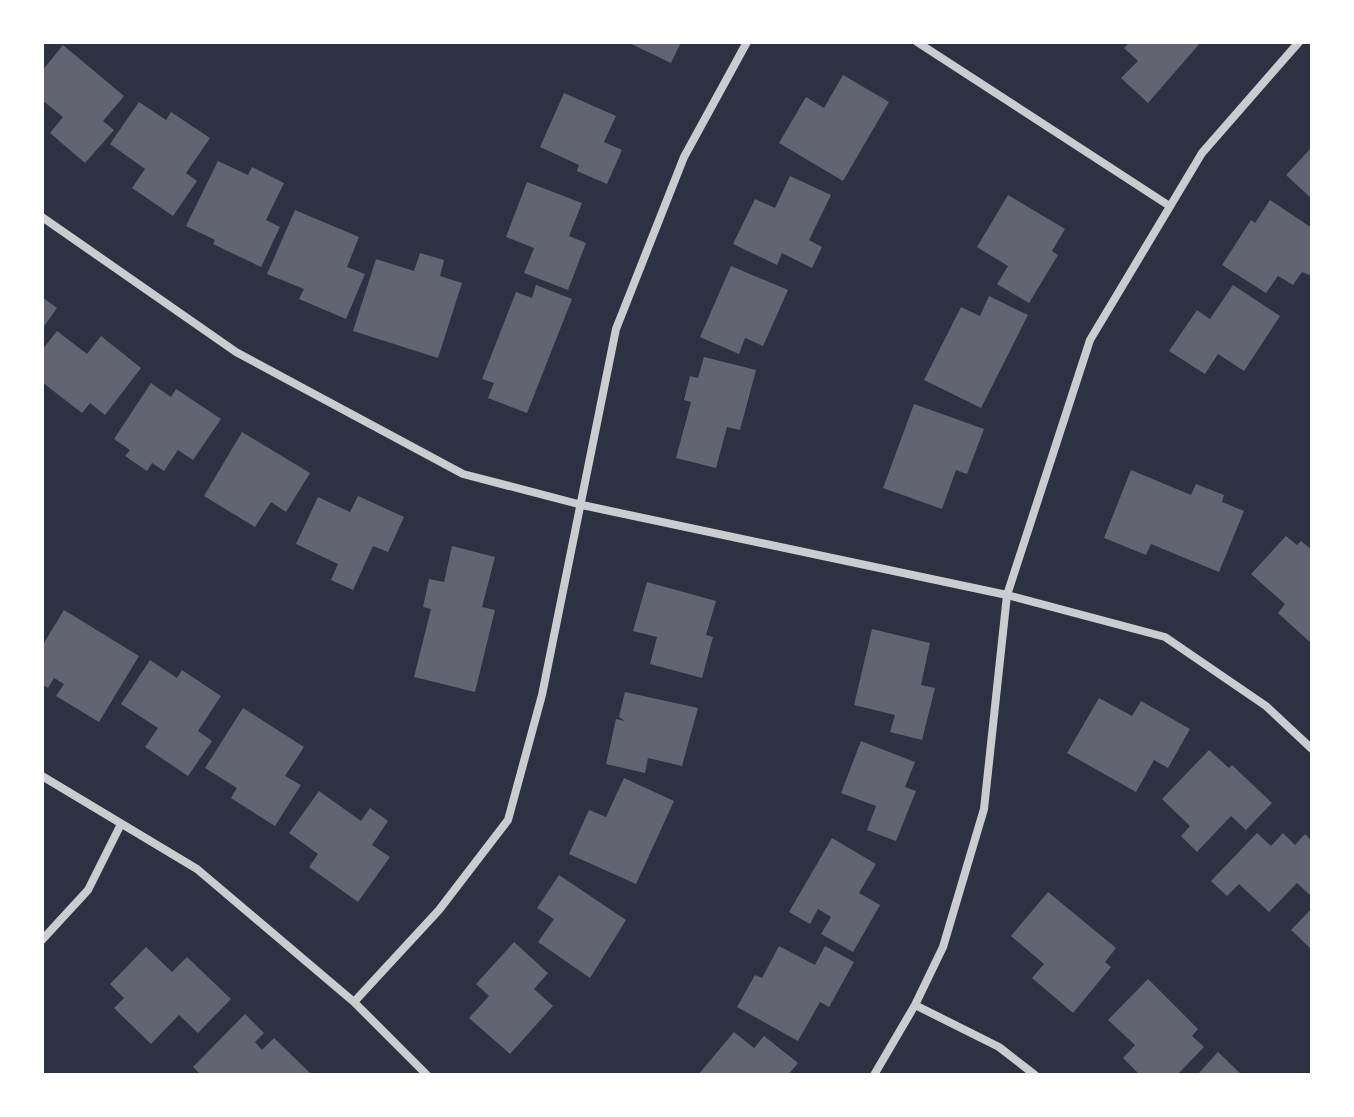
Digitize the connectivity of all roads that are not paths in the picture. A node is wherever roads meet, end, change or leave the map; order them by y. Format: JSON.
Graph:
{"nodes":[{"id":1,"x":747,"y":42,"type":"edge"},
{"id":2,"x":917,"y":42,"type":"edge"},
{"id":3,"x":1299,"y":42,"type":"edge"},
{"id":4,"x":1168,"y":205,"type":"junction"},
{"id":5,"x":42,"y":217,"type":"edge"},
{"id":6,"x":582,"y":505,"type":"junction"},
{"id":7,"x":1007,"y":595,"type":"junction"},
{"id":8,"x":1312,"y":749,"type":"edge"},
{"id":9,"x":42,"y":776,"type":"edge"},
{"id":10,"x":121,"y":824,"type":"junction"},
{"id":11,"x":42,"y":940,"type":"edge"},
{"id":12,"x":354,"y":1002,"type":"junction"},
{"id":13,"x":915,"y":1005,"type":"junction"},
{"id":14,"x":427,"y":1075,"type":"edge"},
{"id":15,"x":874,"y":1075,"type":"edge"},
{"id":16,"x":1035,"y":1075,"type":"edge"}],
"edges":[{"from":1,"to":6,"type":"street"},
{"from":2,"to":4,"type":"street"},
{"from":3,"to":4,"type":"street"},
{"from":4,"to":7,"type":"street"},
{"from":5,"to":6,"type":"street"},
{"from":6,"to":7,"type":"street"},
{"from":6,"to":12,"type":"street"},
{"from":7,"to":8,"type":"street"},
{"from":7,"to":13,"type":"street"},
{"from":9,"to":10,"type":"street"},
{"from":10,"to":11,"type":"street"},
{"from":10,"to":12,"type":"street"},
{"from":12,"to":14,"type":"street"},
{"from":13,"to":15,"type":"street"},
{"from":13,"to":16,"type":"street"}]}
